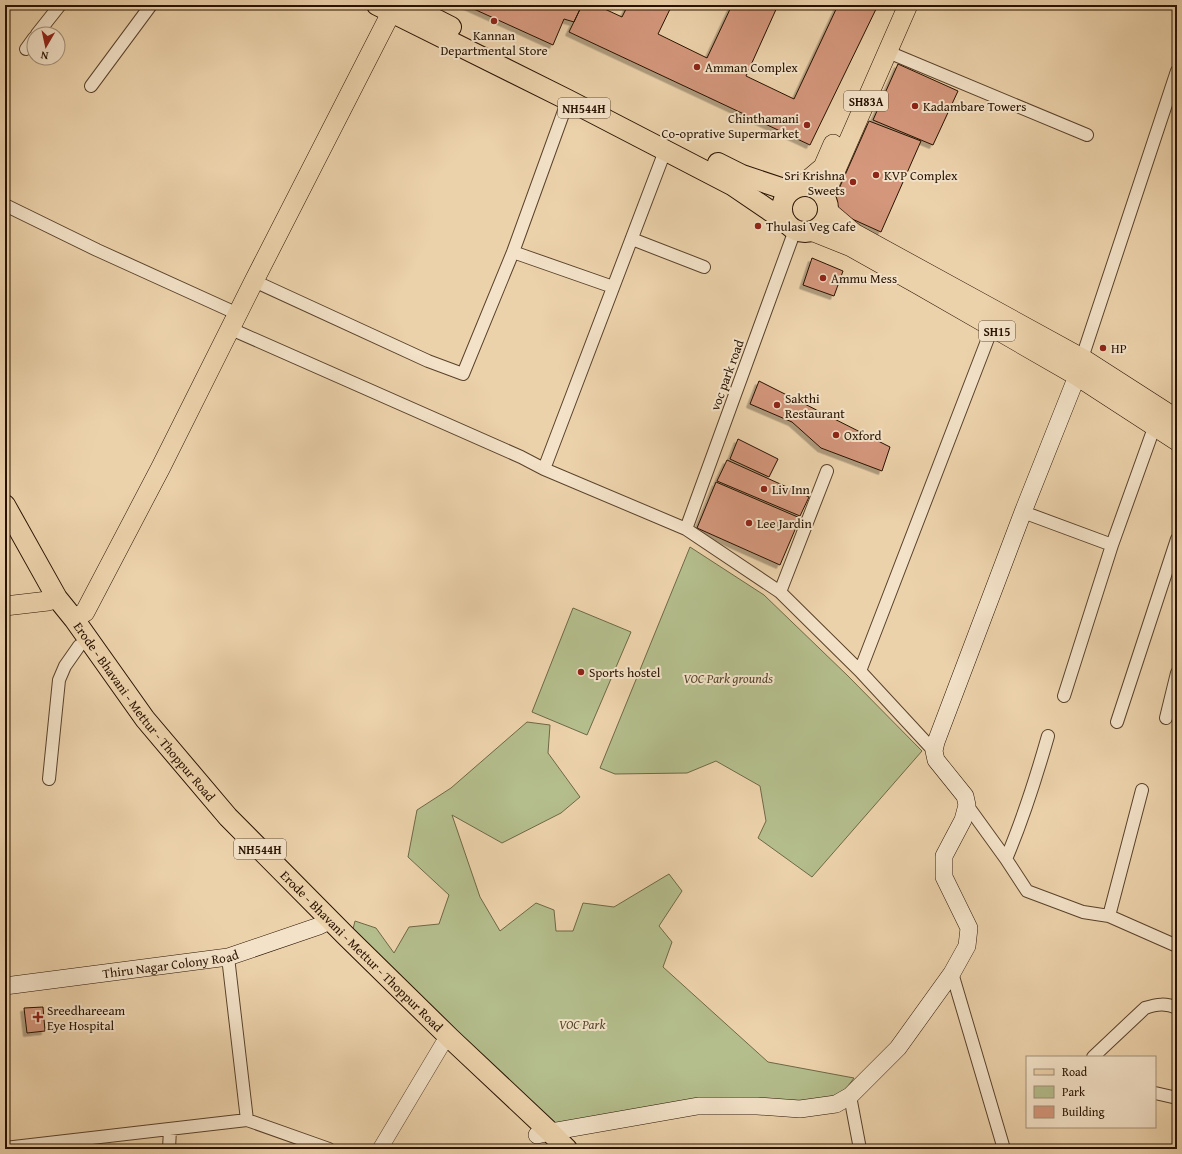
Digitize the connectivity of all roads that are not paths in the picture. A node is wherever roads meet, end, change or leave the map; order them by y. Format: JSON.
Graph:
{"nodes":[{"id":1,"x":60,"y":5,"type":"edge"},
{"id":2,"x":151,"y":5,"type":"edge"},
{"id":3,"x":897,"y":5,"type":"edge"},
{"id":4,"x":908,"y":5,"type":"edge"},
{"id":5,"x":393,"y":7,"type":"edge"},
{"id":6,"x":43,"y":26,"type":"edge"},
{"id":7,"x":888,"y":52,"type":"junction"},
{"id":8,"x":1177,"y":71,"type":"edge"},
{"id":9,"x":91,"y":86,"type":"dead end"},
{"id":10,"x":568,"y":100,"type":"junction"},
{"id":11,"x":1087,"y":135,"type":"dead end"},
{"id":12,"x":665,"y":151,"type":"junction"},
{"id":13,"x":797,"y":189,"type":"junction"},
{"id":14,"x":826,"y":204,"type":"junction"},
{"id":15,"x":5,"y":205,"type":"edge"},
{"id":16,"x":797,"y":227,"type":"junction"},
{"id":17,"x":632,"y":239,"type":"junction"},
{"id":18,"x":513,"y":252,"type":"junction"},
{"id":19,"x":704,"y":267,"type":"dead end"},
{"id":20,"x":254,"y":281,"type":"junction"},
{"id":21,"x":613,"y":287,"type":"junction"},
{"id":22,"x":234,"y":322,"type":"junction"},
{"id":23,"x":992,"y":328,"type":"junction"},
{"id":24,"x":1079,"y":367,"type":"junction"},
{"id":25,"x":1177,"y":419,"type":"edge"},
{"id":26,"x":1155,"y":425,"type":"junction"},
{"id":27,"x":1177,"y":440,"type":"edge"},
{"id":28,"x":544,"y":469,"type":"junction"},
{"id":29,"x":827,"y":472,"type":"dead end"},
{"id":30,"x":5,"y":505,"type":"edge"},
{"id":31,"x":1022,"y":512,"type":"junction"},
{"id":32,"x":5,"y":524,"type":"edge"},
{"id":33,"x":686,"y":529,"type":"junction"},
{"id":34,"x":1177,"y":539,"type":"edge"},
{"id":35,"x":1112,"y":545,"type":"junction"},
{"id":36,"x":780,"y":592,"type":"junction"},
{"id":37,"x":53,"y":599,"type":"junction"},
{"id":38,"x":5,"y":606,"type":"edge"},
{"id":39,"x":74,"y":619,"type":"junction"},
{"id":40,"x":79,"y":646,"type":"junction"},
{"id":41,"x":860,"y":671,"type":"junction"},
{"id":42,"x":1177,"y":673,"type":"edge"},
{"id":43,"x":1064,"y":696,"type":"dead end"},
{"id":44,"x":1166,"y":718,"type":"dead end"},
{"id":45,"x":1117,"y":722,"type":"dead end"},
{"id":46,"x":1048,"y":736,"type":"dead end"},
{"id":47,"x":934,"y":751,"type":"junction"},
{"id":48,"x":49,"y":779,"type":"dead end"},
{"id":49,"x":1142,"y":790,"type":"dead end"},
{"id":50,"x":967,"y":805,"type":"junction"},
{"id":51,"x":1006,"y":859,"type":"junction"},
{"id":52,"x":1110,"y":916,"type":"junction"},
{"id":53,"x":325,"y":923,"type":"junction"},
{"id":54,"x":1177,"y":946,"type":"edge"},
{"id":55,"x":228,"y":957,"type":"junction"},
{"id":56,"x":952,"y":973,"type":"junction"},
{"id":57,"x":5,"y":986,"type":"edge"},
{"id":58,"x":1177,"y":1008,"type":"edge"},
{"id":59,"x":446,"y":1041,"type":"junction"},
{"id":60,"x":1094,"y":1056,"type":"edge"},
{"id":61,"x":1156,"y":1092,"type":"edge"},
{"id":62,"x":850,"y":1096,"type":"junction"},
{"id":63,"x":1177,"y":1098,"type":"edge"},
{"id":64,"x":247,"y":1120,"type":"junction"},
{"id":65,"x":170,"y":1129,"type":"junction"},
{"id":66,"x":546,"y":1138,"type":"edge"},
{"id":67,"x":5,"y":1148,"type":"edge"},
{"id":68,"x":21,"y":1148,"type":"edge"},
{"id":69,"x":169,"y":1149,"type":"edge"},
{"id":70,"x":329,"y":1149,"type":"edge"},
{"id":71,"x":380,"y":1149,"type":"edge"},
{"id":72,"x":567,"y":1149,"type":"edge"},
{"id":73,"x":860,"y":1149,"type":"edge"},
{"id":74,"x":1004,"y":1149,"type":"edge"}],
"edges":[{"from":1,"to":6,"type":"street"},
{"from":2,"to":9,"type":"street"},
{"from":3,"to":13,"type":"main road","number":"SH83A"},
{"from":4,"to":7,"type":"main road","number":"SH83A"},
{"from":5,"to":10,"type":"highway","number":"NH544H"},
{"from":5,"to":13,"type":"highway","number":"NH544H"},
{"from":5,"to":20,"type":"main road"},
{"from":7,"to":11,"type":"street"},
{"from":7,"to":14,"type":"main road","number":"SH83A"},
{"from":8,"to":24,"type":"street"},
{"from":10,"to":12,"type":"highway","number":"NH544H"},
{"from":10,"to":18,"type":"street"},
{"from":12,"to":16,"type":"highway","number":"NH544H"},
{"from":12,"to":17,"type":"street"},
{"from":13,"to":14,"type":"highway","number":"NH544H"},
{"from":13,"to":16,"type":"highway"},
{"from":14,"to":16,"type":"highway"},
{"from":14,"to":24,"type":"main road","number":"SH15"},
{"from":15,"to":22,"type":"street"},
{"from":16,"to":23,"type":"main road","number":"SH15"},
{"from":16,"to":33,"type":"street","name":"voc park road"},
{"from":17,"to":19,"type":"street"},
{"from":17,"to":21,"type":"street"},
{"from":18,"to":20,"type":"street"},
{"from":18,"to":21,"type":"street"},
{"from":20,"to":22,"type":"main road"},
{"from":21,"to":28,"type":"street"},
{"from":22,"to":28,"type":"street"},
{"from":22,"to":39,"type":"main road"},
{"from":23,"to":24,"type":"main road","number":"SH15"},
{"from":23,"to":41,"type":"street"},
{"from":24,"to":25,"type":"main road","number":"SH15"},
{"from":24,"to":26,"type":"main road","number":"SH15"},
{"from":24,"to":31,"type":"main road"},
{"from":26,"to":27,"type":"main road","number":"SH15"},
{"from":26,"to":35,"type":"street"},
{"from":28,"to":33,"type":"street"},
{"from":29,"to":36,"type":"street"},
{"from":30,"to":37,"type":"highway","name":"Erode - Bhavani - Mettur - Thoppur Road","number":"NH544H"},
{"from":31,"to":35,"type":"street"},
{"from":31,"to":47,"type":"main road"},
{"from":32,"to":37,"type":"highway","name":"Erode - Bhavani - Mettur - Thoppur Road","number":"NH544H"},
{"from":33,"to":36,"type":"street"},
{"from":34,"to":45,"type":"street"},
{"from":35,"to":43,"type":"street"},
{"from":36,"to":41,"type":"street"},
{"from":37,"to":38,"type":"main road"},
{"from":37,"to":39,"type":"highway","name":"Erode - Bhavani - Mettur - Thoppur Road","number":"NH544H"},
{"from":37,"to":40,"type":"highway","name":"Erode - Bhavani - Mettur - Thoppur Road","number":"NH544H"},
{"from":39,"to":53,"type":"highway","name":"Erode - Bhavani - Mettur - Thoppur Road","number":"NH544H"},
{"from":40,"to":48,"type":"street"},
{"from":40,"to":53,"type":"highway","name":"Erode - Bhavani - Mettur - Thoppur Road","number":"NH544H"},
{"from":41,"to":47,"type":"street"},
{"from":42,"to":44,"type":"street"},
{"from":46,"to":51,"type":"street"},
{"from":47,"to":50,"type":"main road"},
{"from":49,"to":52,"type":"street"},
{"from":50,"to":51,"type":"street"},
{"from":50,"to":56,"type":"main road"},
{"from":51,"to":52,"type":"street"},
{"from":52,"to":54,"type":"street"},
{"from":53,"to":55,"type":"main road","name":"Thiru Nagar Colony Road"},
{"from":53,"to":59,"type":"highway","name":"Erode - Bhavani - Mettur - Thoppur Road","number":"NH544H"},
{"from":55,"to":57,"type":"main road","name":"Thiru Nagar Colony Road"},
{"from":55,"to":64,"type":"street"},
{"from":56,"to":62,"type":"main road"},
{"from":56,"to":74,"type":"street"},
{"from":58,"to":60,"type":"street"},
{"from":59,"to":66,"type":"highway","name":"Erode - Bhavani - Mettur - Thoppur Road","number":"NH544H"},
{"from":59,"to":71,"type":"street"},
{"from":61,"to":63,"type":"street"},
{"from":62,"to":66,"type":"main road"},
{"from":62,"to":73,"type":"street"},
{"from":64,"to":65,"type":"street"},
{"from":64,"to":70,"type":"street"},
{"from":65,"to":68,"type":"street"},
{"from":65,"to":69,"type":"street"},
{"from":66,"to":72,"type":"highway","name":"Erode - Bhavani - Mettur - Thoppur Road","number":"NH544H"},
{"from":67,"to":68,"type":"street"}]}
